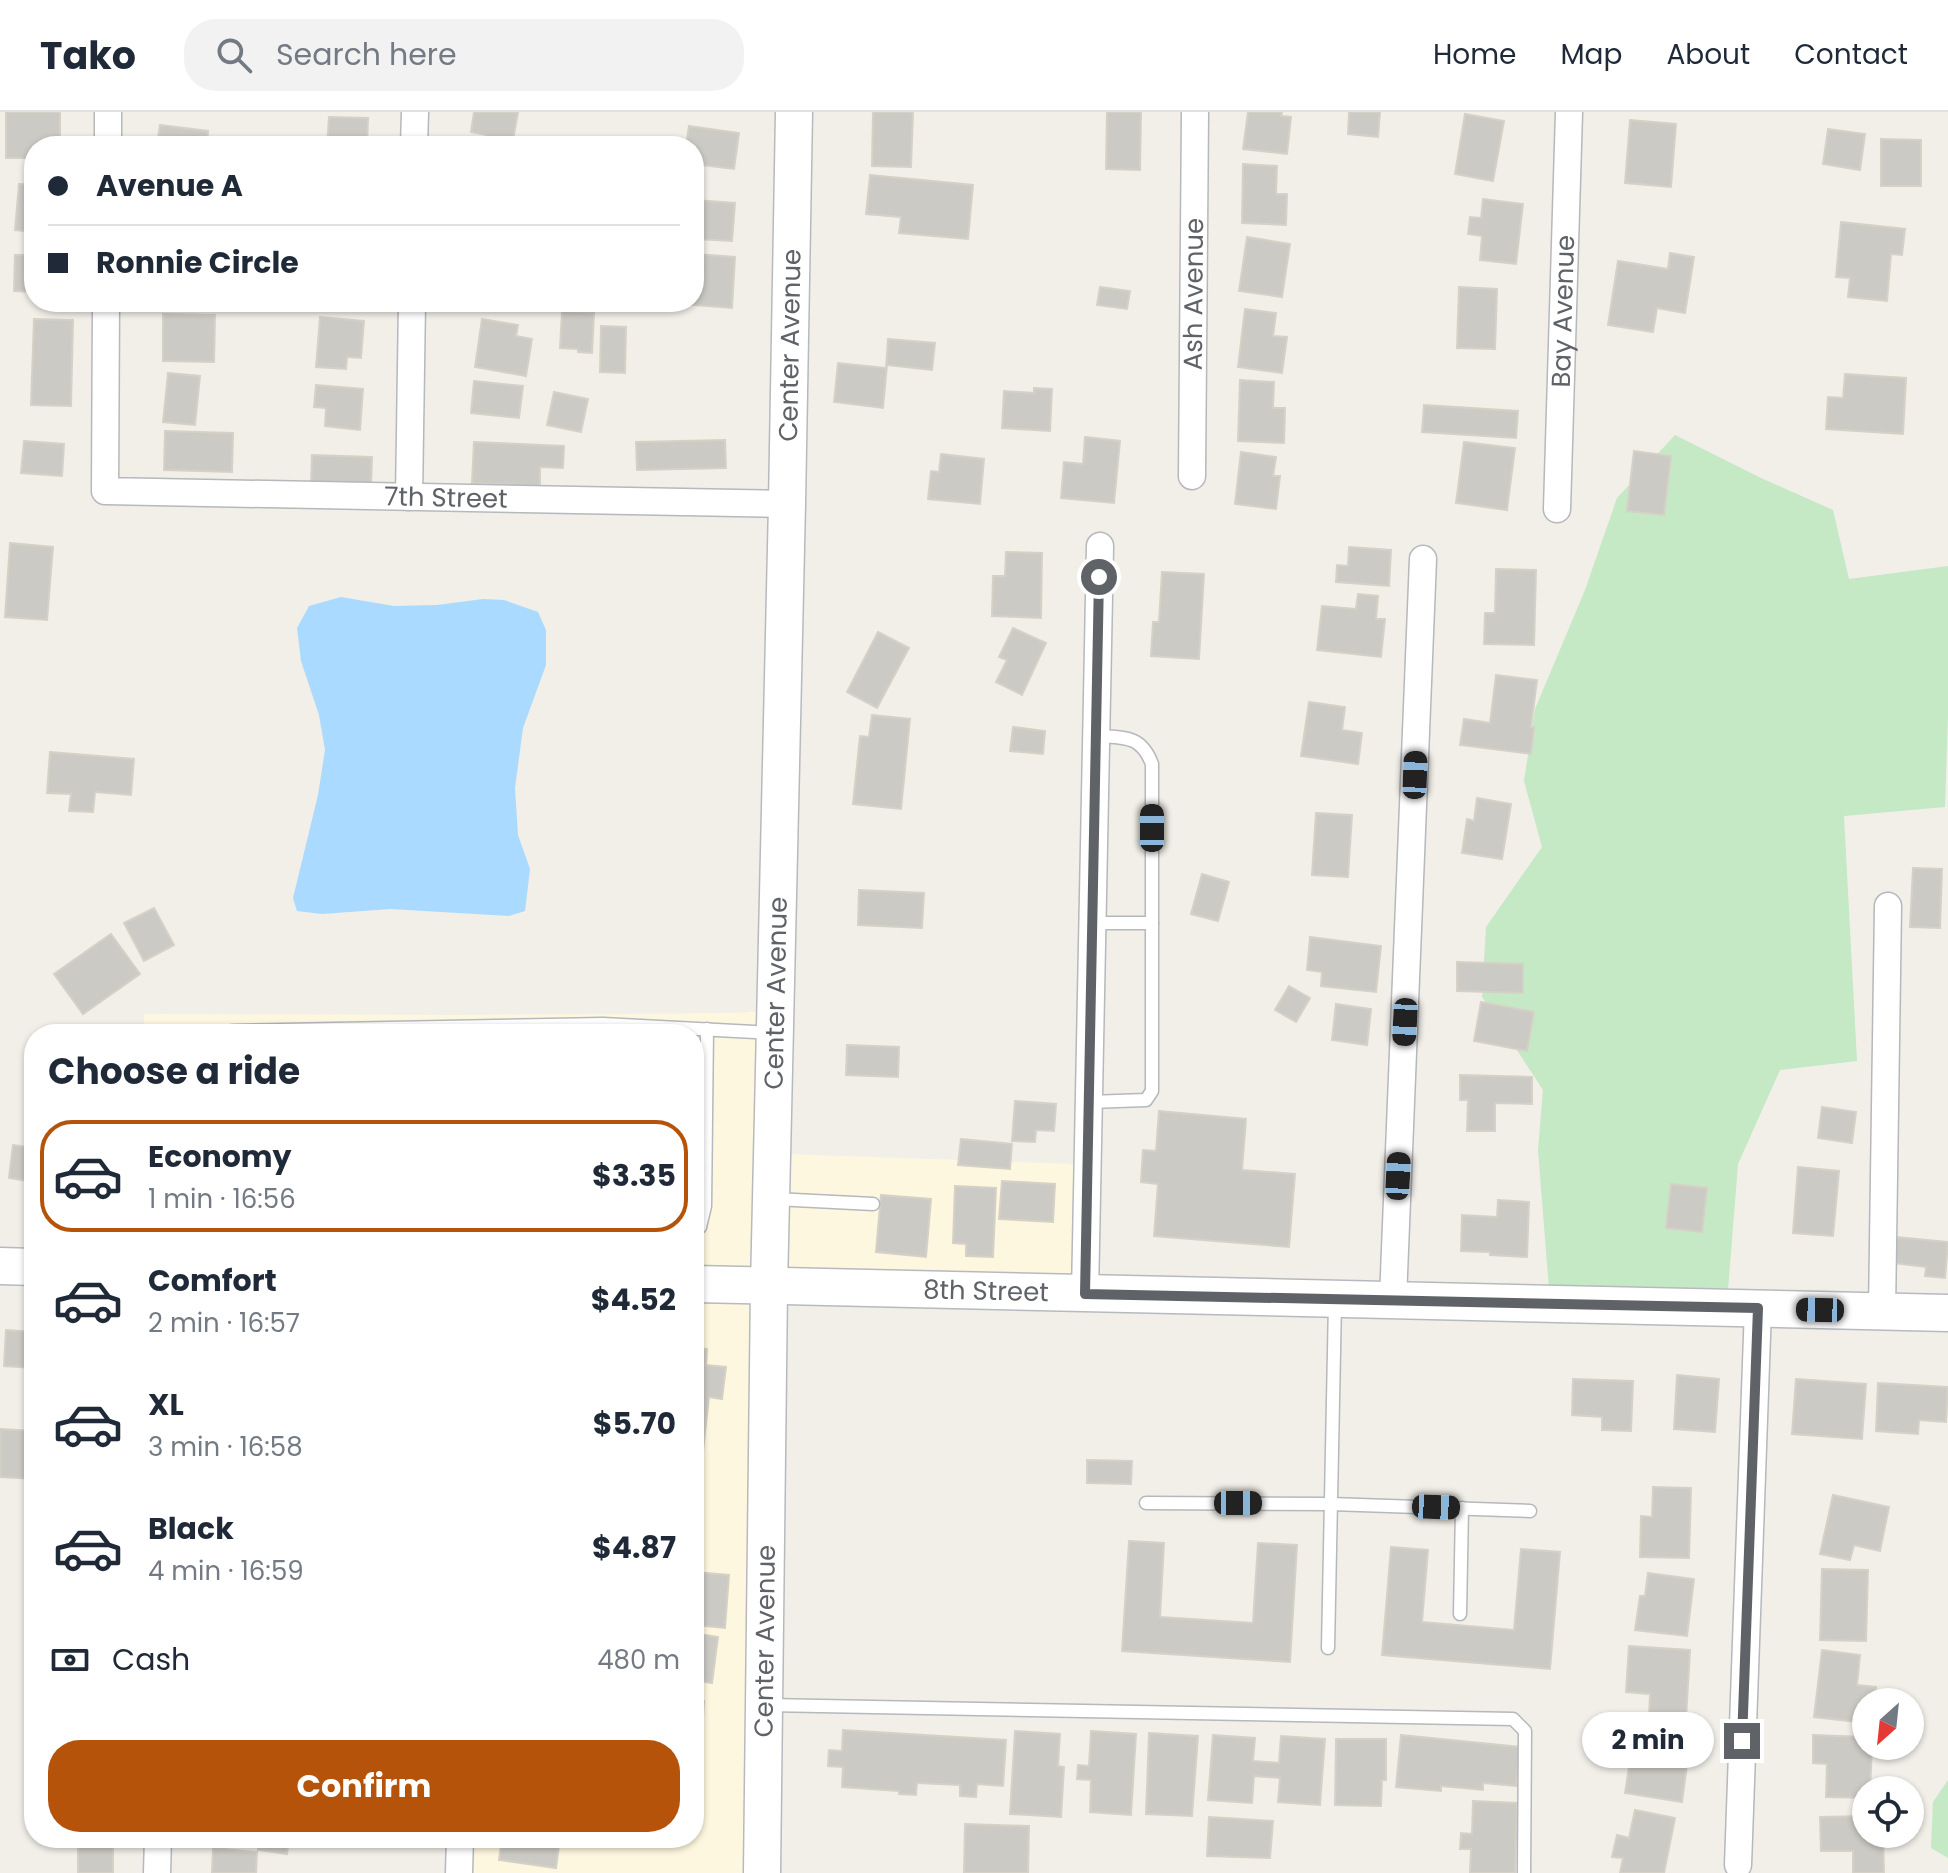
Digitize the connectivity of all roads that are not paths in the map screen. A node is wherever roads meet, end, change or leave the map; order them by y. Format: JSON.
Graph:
{"nodes":[{"id":1,"x":108,"y":112,"type":"edge"},
{"id":2,"x":415,"y":112,"type":"edge"},
{"id":3,"x":794,"y":112,"type":"edge"},
{"id":4,"x":1195,"y":112,"type":"edge"},
{"id":5,"x":1569,"y":112,"type":"edge"},
{"id":6,"x":108,"y":136,"type":"edge"},
{"id":7,"x":414,"y":136,"type":"edge"},
{"id":8,"x":106,"y":312,"type":"edge"},
{"id":9,"x":412,"y":312,"type":"edge"},
{"id":10,"x":1192,"y":476,"type":"dead end"},
{"id":11,"x":409,"y":497,"type":"junction"},
{"id":12,"x":787,"y":504,"type":"junction"},
{"id":13,"x":1557,"y":509,"type":"dead end"},
{"id":14,"x":1100,"y":546,"type":"dead end"},
{"id":15,"x":1423,"y":559,"type":"dead end"},
{"id":16,"x":1097,"y":736,"type":"junction"},
{"id":17,"x":1888,"y":906,"type":"dead end"},
{"id":18,"x":1093,"y":923,"type":"junction"},
{"id":19,"x":1152,"y":923,"type":"junction"},
{"id":20,"x":704,"y":1029,"type":"edge"},
{"id":21,"x":707,"y":1029,"type":"junction"},
{"id":22,"x":775,"y":1033,"type":"junction"},
{"id":23,"x":1089,"y":1102,"type":"junction"},
{"id":24,"x":771,"y":1199,"type":"junction"},
{"id":25,"x":873,"y":1204,"type":"dead end"},
{"id":26,"x":704,"y":1210,"type":"edge"},
{"id":27,"x":0,"y":1266,"type":"edge"},
{"id":28,"x":24,"y":1267,"type":"edge"},
{"id":29,"x":704,"y":1284,"type":"edge"},
{"id":30,"x":769,"y":1287,"type":"junction"},
{"id":31,"x":1085,"y":1294,"type":"junction"},
{"id":32,"x":1335,"y":1298,"type":"junction"},
{"id":33,"x":1393,"y":1299,"type":"junction"},
{"id":34,"x":1758,"y":1308,"type":"junction"},
{"id":35,"x":1882,"y":1311,"type":"junction"},
{"id":36,"x":1948,"y":1313,"type":"edge"},
{"id":37,"x":1146,"y":1503,"type":"dead end"},
{"id":38,"x":1331,"y":1504,"type":"junction"},
{"id":39,"x":1462,"y":1508,"type":"junction"},
{"id":40,"x":1530,"y":1511,"type":"dead end"},
{"id":41,"x":1460,"y":1614,"type":"dead end"},
{"id":42,"x":1328,"y":1648,"type":"dead end"},
{"id":43,"x":764,"y":1705,"type":"junction"},
{"id":44,"x":158,"y":1848,"type":"edge"},
{"id":45,"x":460,"y":1848,"type":"edge"},
{"id":46,"x":1738,"y":1865,"type":"dead end"},
{"id":47,"x":157,"y":1873,"type":"edge"},
{"id":48,"x":459,"y":1873,"type":"edge"},
{"id":49,"x":762,"y":1873,"type":"edge"},
{"id":50,"x":1524,"y":1873,"type":"edge"}],
"edges":[{"from":1,"to":6,"type":"street"},
{"from":2,"to":7,"type":"street"},
{"from":3,"to":12,"type":"street","name":"Center Avenue"},
{"from":4,"to":10,"type":"street","name":"Ash Avenue"},
{"from":5,"to":13,"type":"street","name":"Bay Avenue"},
{"from":8,"to":11,"type":"street","name":"7th Street"},
{"from":9,"to":11,"type":"street"},
{"from":11,"to":12,"type":"street","name":"7th Street"},
{"from":12,"to":22,"type":"street","name":"Center Avenue"},
{"from":14,"to":16,"type":"street"},
{"from":15,"to":33,"type":"street"},
{"from":16,"to":18,"type":"street"},
{"from":16,"to":19,"type":"lane"},
{"from":17,"to":35,"type":"street"},
{"from":18,"to":19,"type":"lane"},
{"from":18,"to":23,"type":"street"},
{"from":19,"to":23,"type":"lane"},
{"from":20,"to":21,"type":"lane"},
{"from":21,"to":22,"type":"lane"},
{"from":21,"to":26,"type":"lane"},
{"from":22,"to":24,"type":"street","name":"Center Avenue"},
{"from":23,"to":31,"type":"street"},
{"from":24,"to":25,"type":"lane"},
{"from":24,"to":30,"type":"street","name":"Center Avenue"},
{"from":27,"to":28,"type":"street"},
{"from":29,"to":30,"type":"street","name":"8th Street"},
{"from":30,"to":31,"type":"street","name":"8th Street"},
{"from":30,"to":43,"type":"street","name":"Center Avenue"},
{"from":31,"to":32,"type":"street","name":"8th Street"},
{"from":32,"to":33,"type":"street","name":"8th Street"},
{"from":32,"to":38,"type":"lane"},
{"from":33,"to":34,"type":"street","name":"8th Street"},
{"from":34,"to":35,"type":"street","name":"8th Street"},
{"from":34,"to":46,"type":"street"},
{"from":35,"to":36,"type":"street","name":"8th Street"},
{"from":37,"to":38,"type":"lane"},
{"from":38,"to":39,"type":"lane"},
{"from":38,"to":42,"type":"lane"},
{"from":39,"to":40,"type":"lane"},
{"from":39,"to":41,"type":"lane"},
{"from":43,"to":49,"type":"street","name":"Center Avenue"},
{"from":43,"to":50,"type":"lane"},
{"from":44,"to":47,"type":"street"},
{"from":45,"to":48,"type":"street"}]}
